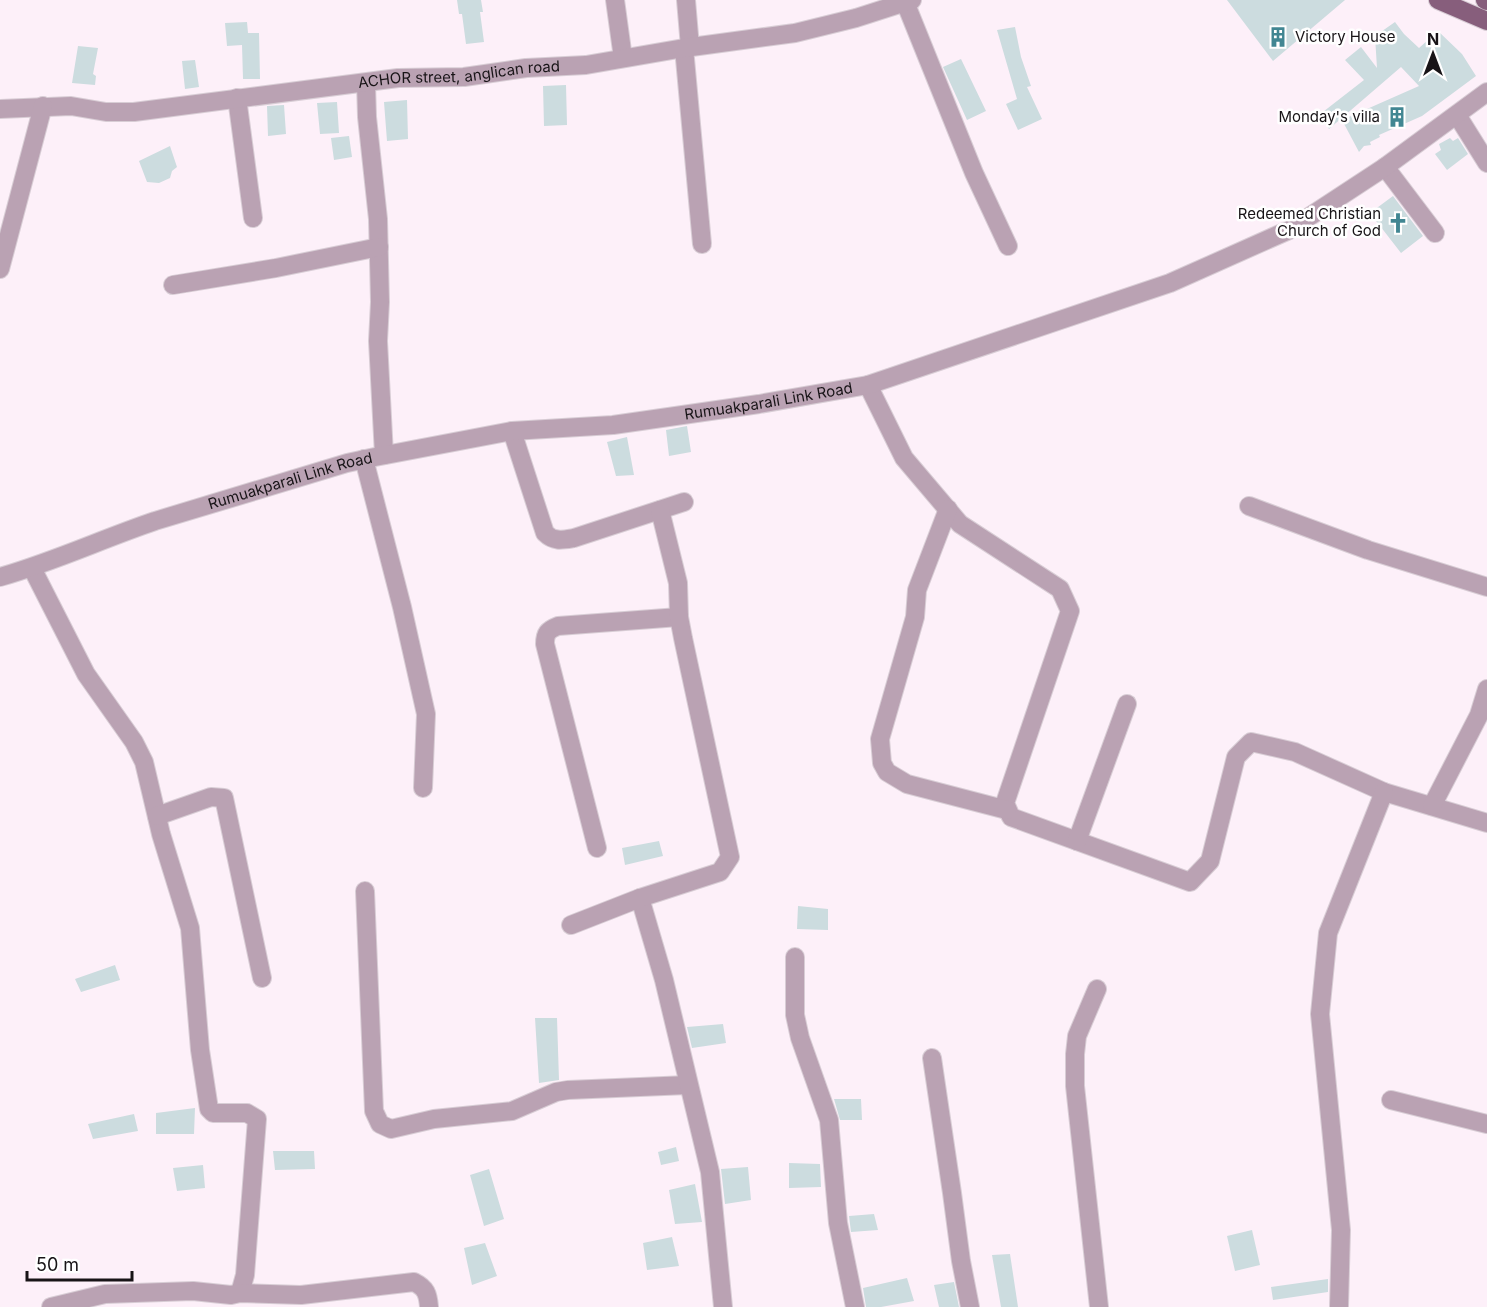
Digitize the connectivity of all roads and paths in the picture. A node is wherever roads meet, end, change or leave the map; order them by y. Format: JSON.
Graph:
{"nodes":[{"id":1,"x":615,"y":0,"type":"edge"},
{"id":2,"x":686,"y":0,"type":"edge"},
{"id":3,"x":1438,"y":0,"type":"edge"},
{"id":4,"x":909,"y":1,"type":"edge"},
{"id":5,"x":1487,"y":21,"type":"edge"},
{"id":6,"x":687,"y":48,"type":"junction"},
{"id":7,"x":622,"y":58,"type":"junction"},
{"id":8,"x":366,"y":83,"type":"junction"},
{"id":9,"x":1487,"y":92,"type":"edge"},
{"id":10,"x":237,"y":98,"type":"junction"},
{"id":11,"x":43,"y":106,"type":"junction"},
{"id":12,"x":0,"y":109,"type":"edge"},
{"id":13,"x":1457,"y":116,"type":"junction"},
{"id":14,"x":1487,"y":163,"type":"edge"},
{"id":15,"x":1385,"y":167,"type":"junction"},
{"id":16,"x":253,"y":218,"type":"dead end"},
{"id":17,"x":1436,"y":233,"type":"dead end"},
{"id":18,"x":702,"y":244,"type":"dead end"},
{"id":19,"x":1008,"y":246,"type":"dead end"},
{"id":20,"x":379,"y":247,"type":"junction"},
{"id":21,"x":0,"y":269,"type":"edge"},
{"id":22,"x":173,"y":285,"type":"dead end"},
{"id":23,"x":868,"y":385,"type":"junction"},
{"id":24,"x":512,"y":431,"type":"junction"},
{"id":25,"x":384,"y":455,"type":"junction"},
{"id":26,"x":364,"y":459,"type":"junction"},
{"id":27,"x":684,"y":502,"type":"dead end"},
{"id":28,"x":1249,"y":506,"type":"dead end"},
{"id":29,"x":948,"y":508,"type":"junction"},
{"id":30,"x":660,"y":510,"type":"junction"},
{"id":31,"x":32,"y":568,"type":"junction"},
{"id":32,"x":0,"y":577,"type":"edge"},
{"id":33,"x":1487,"y":587,"type":"edge"},
{"id":34,"x":679,"y":617,"type":"junction"},
{"id":35,"x":1487,"y":689,"type":"edge"},
{"id":36,"x":1127,"y":704,"type":"dead end"},
{"id":37,"x":423,"y":788,"type":"dead end"},
{"id":38,"x":1384,"y":792,"type":"junction"},
{"id":39,"x":1431,"y":806,"type":"junction"},
{"id":40,"x":1007,"y":810,"type":"junction"},
{"id":41,"x":157,"y":816,"type":"junction"},
{"id":42,"x":1487,"y":823,"type":"edge"},
{"id":43,"x":1077,"y":841,"type":"junction"},
{"id":44,"x":597,"y":848,"type":"dead end"},
{"id":45,"x":365,"y":891,"type":"dead end"},
{"id":46,"x":640,"y":898,"type":"junction"},
{"id":47,"x":571,"y":925,"type":"dead end"},
{"id":48,"x":795,"y":957,"type":"dead end"},
{"id":49,"x":262,"y":978,"type":"dead end"},
{"id":50,"x":1097,"y":989,"type":"dead end"},
{"id":51,"x":932,"y":1058,"type":"dead end"},
{"id":52,"x":688,"y":1085,"type":"junction"},
{"id":53,"x":1391,"y":1100,"type":"dead end"},
{"id":54,"x":1487,"y":1124,"type":"edge"},
{"id":55,"x":240,"y":1293,"type":"junction"},
{"id":56,"x":58,"y":1306,"type":"edge"},
{"id":57,"x":429,"y":1307,"type":"edge"},
{"id":58,"x":723,"y":1307,"type":"edge"},
{"id":59,"x":855,"y":1307,"type":"edge"},
{"id":60,"x":970,"y":1307,"type":"edge"},
{"id":61,"x":1099,"y":1307,"type":"edge"},
{"id":62,"x":1339,"y":1307,"type":"edge"}],
"edges":[{"from":1,"to":7,"type":"street"},
{"from":2,"to":6,"type":"street"},
{"from":3,"to":5,"type":"main road"},
{"from":4,"to":6,"type":"street","name":"ACHOR street, anglican road"},
{"from":4,"to":19,"type":"street"},
{"from":6,"to":7,"type":"street","name":"ACHOR street, anglican road"},
{"from":6,"to":18,"type":"street"},
{"from":7,"to":8,"type":"street","name":"ACHOR street, anglican road"},
{"from":8,"to":10,"type":"street","name":"ACHOR street, anglican road"},
{"from":8,"to":20,"type":"street"},
{"from":9,"to":13,"type":"street","name":"Rumuakparali Link Road"},
{"from":10,"to":11,"type":"street","name":"ACHOR street, anglican road"},
{"from":10,"to":16,"type":"street"},
{"from":11,"to":12,"type":"street","name":"ACHOR street, anglican road"},
{"from":11,"to":21,"type":"street"},
{"from":13,"to":14,"type":"street"},
{"from":13,"to":15,"type":"street","name":"Rumuakparali Link Road"},
{"from":15,"to":17,"type":"street"},
{"from":15,"to":23,"type":"street","name":"Rumuakparali Link Road"},
{"from":20,"to":22,"type":"street"},
{"from":20,"to":25,"type":"street"},
{"from":23,"to":24,"type":"street","name":"Rumuakparali Link Road"},
{"from":23,"to":29,"type":"street"},
{"from":24,"to":25,"type":"street","name":"Rumuakparali Link Road"},
{"from":24,"to":30,"type":"street"},
{"from":25,"to":26,"type":"street","name":"Rumuakparali Link Road"},
{"from":26,"to":31,"type":"street","name":"Rumuakparali Link Road"},
{"from":26,"to":37,"type":"street"},
{"from":27,"to":30,"type":"street"},
{"from":28,"to":33,"type":"street"},
{"from":29,"to":40,"type":"street"},
{"from":29,"to":40,"type":"street"},
{"from":30,"to":34,"type":"street"},
{"from":31,"to":32,"type":"street","name":"Rumuakparali Link Road"},
{"from":31,"to":41,"type":"street"},
{"from":34,"to":44,"type":"street"},
{"from":34,"to":46,"type":"street"},
{"from":35,"to":39,"type":"street"},
{"from":36,"to":43,"type":"street"},
{"from":38,"to":39,"type":"street"},
{"from":38,"to":43,"type":"street"},
{"from":38,"to":62,"type":"street"},
{"from":39,"to":42,"type":"street"},
{"from":40,"to":43,"type":"street"},
{"from":41,"to":49,"type":"street"},
{"from":41,"to":55,"type":"street"},
{"from":45,"to":52,"type":"street"},
{"from":46,"to":47,"type":"street"},
{"from":46,"to":52,"type":"street"},
{"from":48,"to":59,"type":"street"},
{"from":50,"to":61,"type":"street"},
{"from":51,"to":60,"type":"street"},
{"from":52,"to":58,"type":"street"},
{"from":53,"to":54,"type":"street"},
{"from":55,"to":56,"type":"street"},
{"from":55,"to":57,"type":"street"}]}
